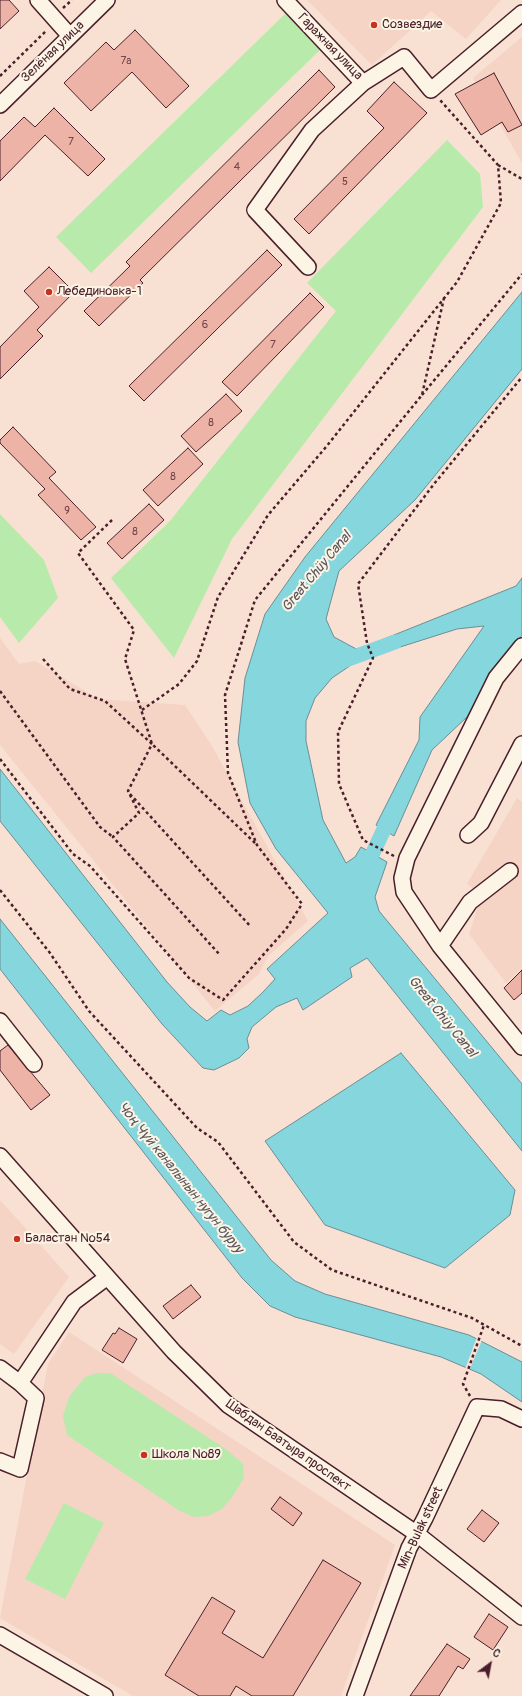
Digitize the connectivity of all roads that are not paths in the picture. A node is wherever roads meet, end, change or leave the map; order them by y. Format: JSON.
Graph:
{"nodes":[{"id":1,"x":38,"y":0,"type":"edge"},
{"id":2,"x":107,"y":0,"type":"edge"},
{"id":3,"x":285,"y":0,"type":"edge"},
{"id":4,"x":522,"y":13,"type":"edge"},
{"id":5,"x":70,"y":36,"type":"junction"},
{"id":6,"x":363,"y":83,"type":"junction"},
{"id":7,"x":0,"y":105,"type":"edge"},
{"id":8,"x":308,"y":267,"type":"dead end"},
{"id":9,"x":522,"y":646,"type":"edge"},
{"id":10,"x":522,"y":744,"type":"edge"},
{"id":11,"x":468,"y":835,"type":"dead end"},
{"id":12,"x":510,"y":871,"type":"dead end"},
{"id":13,"x":440,"y":946,"type":"junction"},
{"id":14,"x":0,"y":1021,"type":"edge"},
{"id":15,"x":522,"y":1047,"type":"edge"},
{"id":16,"x":34,"y":1064,"type":"dead end"},
{"id":17,"x":0,"y":1156,"type":"edge"},
{"id":18,"x":106,"y":1278,"type":"junction"},
{"id":19,"x":0,"y":1368,"type":"edge"},
{"id":20,"x":20,"y":1383,"type":"junction"},
{"id":21,"x":522,"y":1419,"type":"edge"},
{"id":22,"x":0,"y":1461,"type":"edge"},
{"id":23,"x":417,"y":1534,"type":"junction"},
{"id":24,"x":522,"y":1617,"type":"edge"},
{"id":25,"x":0,"y":1635,"type":"edge"},
{"id":26,"x":105,"y":1696,"type":"edge"},
{"id":27,"x":355,"y":1696,"type":"edge"}],
"edges":[{"from":1,"to":5,"type":"street"},
{"from":2,"to":5,"type":"street","name":"Зелёная улица"},
{"from":3,"to":6,"type":"street","name":"Гаражная улица"},
{"from":4,"to":6,"type":"street","name":"Гаражная улица"},
{"from":5,"to":7,"type":"street","name":"Зелёная улица"},
{"from":6,"to":8,"type":"street"},
{"from":9,"to":13,"type":"street"},
{"from":10,"to":11,"type":"street"},
{"from":12,"to":13,"type":"street"},
{"from":13,"to":15,"type":"street"},
{"from":14,"to":16,"type":"street"},
{"from":17,"to":18,"type":"street","name":"Шабдан Баатыра проспект"},
{"from":18,"to":20,"type":"street"},
{"from":18,"to":23,"type":"street","name":"Шабдан Баатыра проспект"},
{"from":19,"to":20,"type":"street"},
{"from":20,"to":22,"type":"street"},
{"from":21,"to":23,"type":"street","name":"Min-Bulak street"},
{"from":23,"to":24,"type":"street","name":"Шабдан Баатыра проспект"},
{"from":23,"to":27,"type":"street","name":"Min-Bulak street"},
{"from":25,"to":26,"type":"street"}]}
